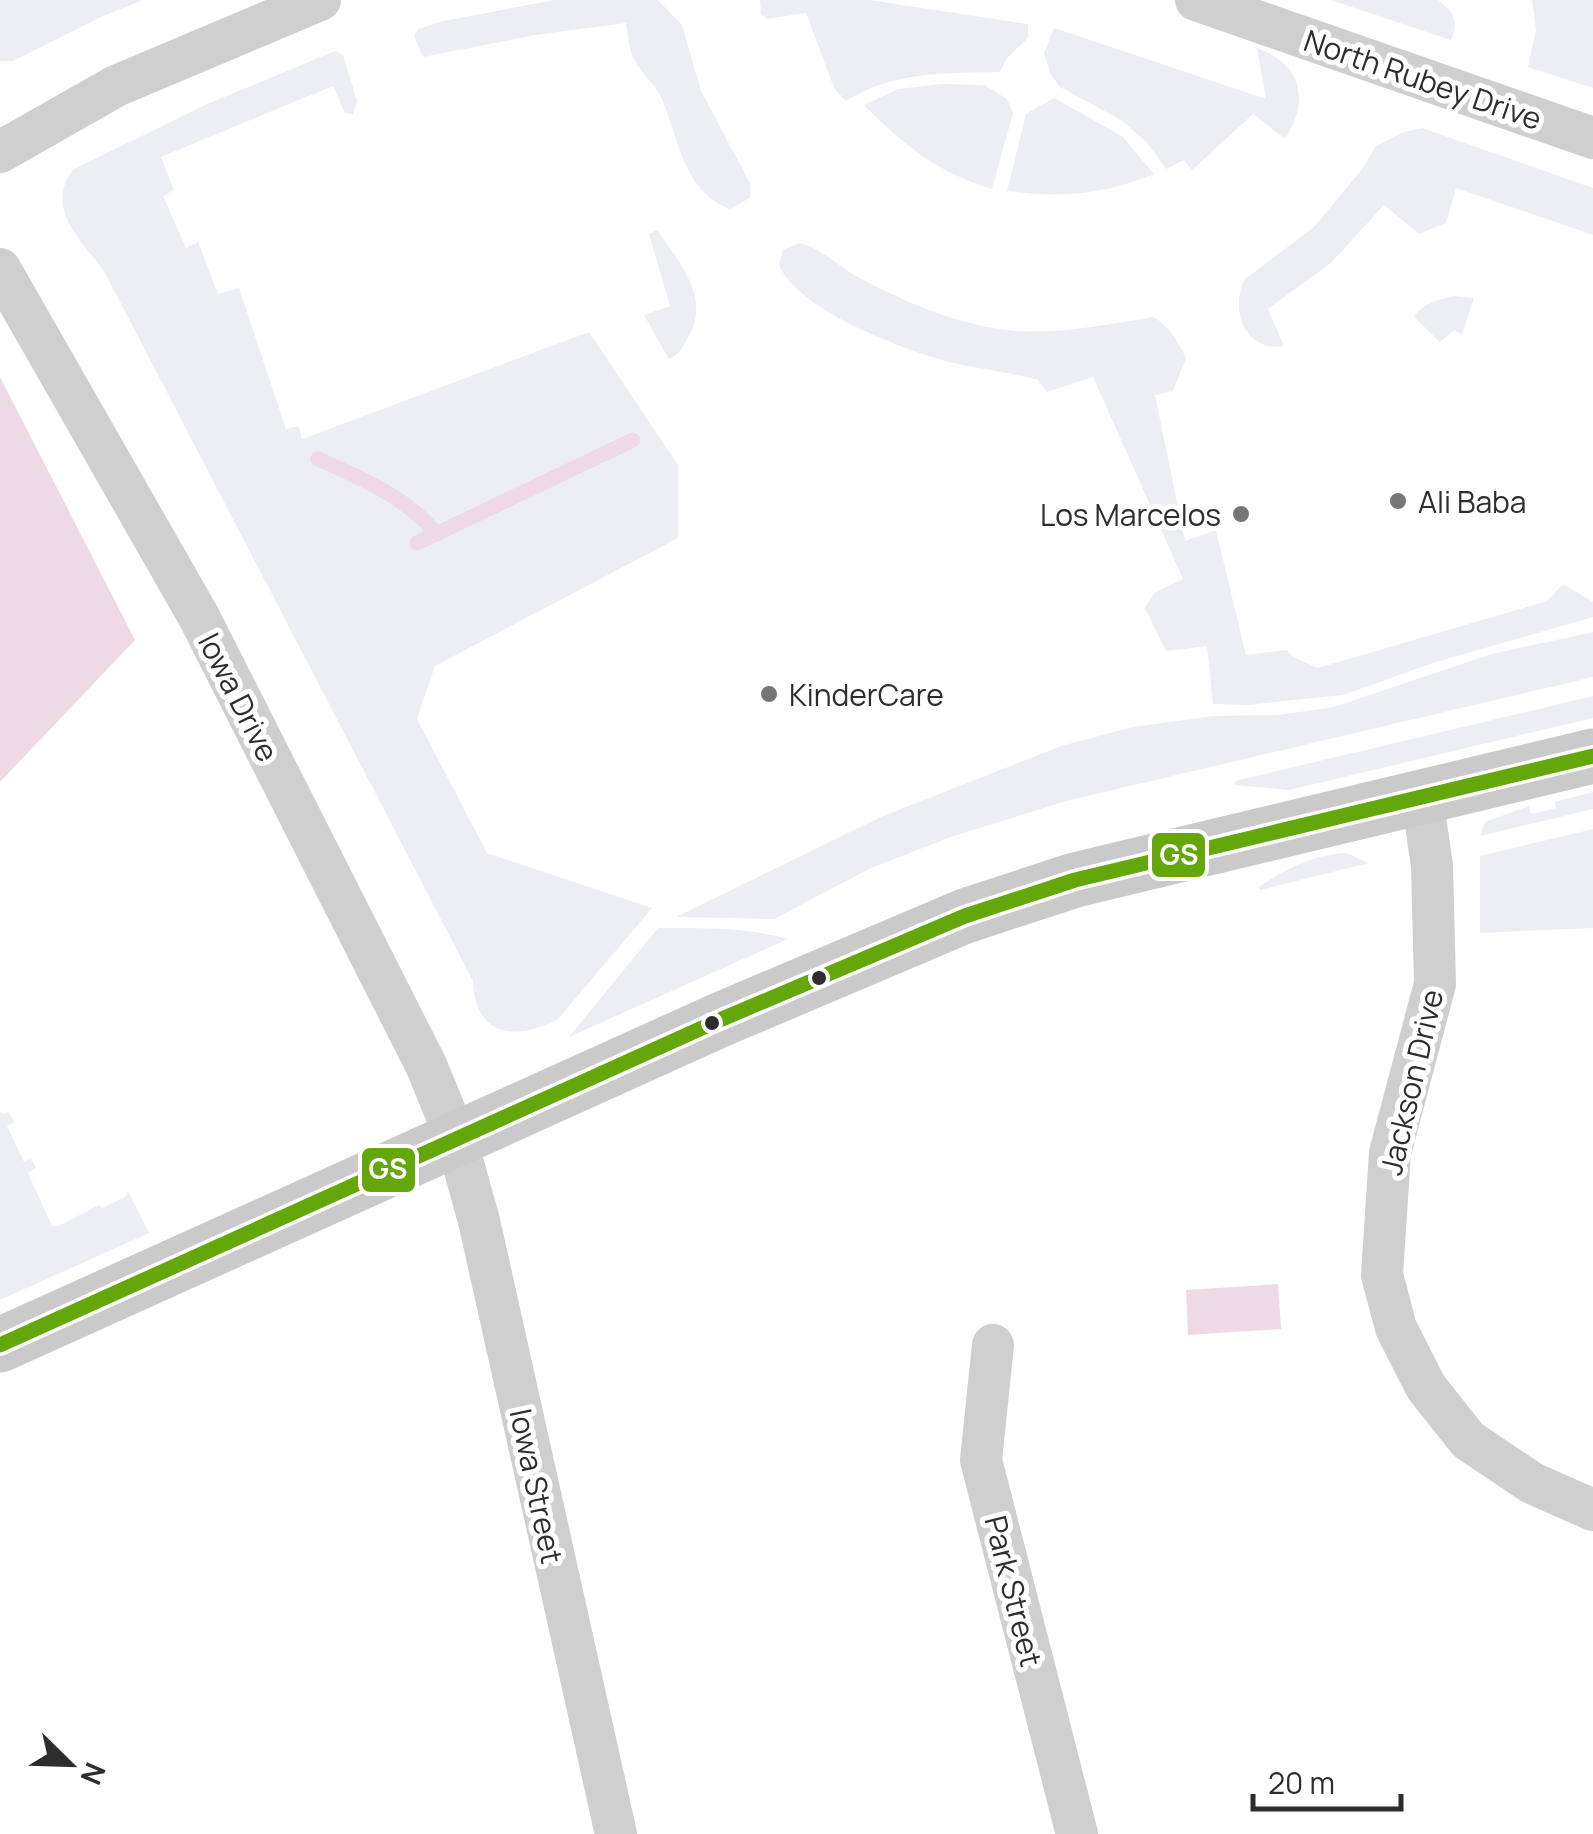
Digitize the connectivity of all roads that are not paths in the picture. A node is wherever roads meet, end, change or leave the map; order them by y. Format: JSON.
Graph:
{"nodes":[{"id":1,"x":320,"y":0,"type":"edge"},
{"id":2,"x":1196,"y":0,"type":"edge"},
{"id":3,"x":1593,"y":138,"type":"edge"},
{"id":4,"x":0,"y":152,"type":"edge"},
{"id":5,"x":0,"y":268,"type":"edge"},
{"id":6,"x":1593,"y":756,"type":"edge"},
{"id":7,"x":1422,"y":798,"type":"junction"},
{"id":8,"x":456,"y":1138,"type":"junction"},
{"id":9,"x":0,"y":1344,"type":"edge"},
{"id":10,"x":994,"y":1345,"type":"dead end"},
{"id":11,"x":1593,"y":1510,"type":"edge"},
{"id":12,"x":616,"y":1834,"type":"edge"},
{"id":13,"x":1077,"y":1834,"type":"edge"}],
"edges":[{"from":1,"to":4,"type":"street"},
{"from":2,"to":3,"type":"street","name":"North Rubey Drive"},
{"from":5,"to":8,"type":"street","name":"Iowa Drive"},
{"from":6,"to":7,"type":"street"},
{"from":7,"to":8,"type":"street"},
{"from":7,"to":11,"type":"street","name":"Jackson Drive"},
{"from":8,"to":9,"type":"street"},
{"from":8,"to":12,"type":"street","name":"Iowa Street"},
{"from":10,"to":13,"type":"street","name":"Park Street"}]}
